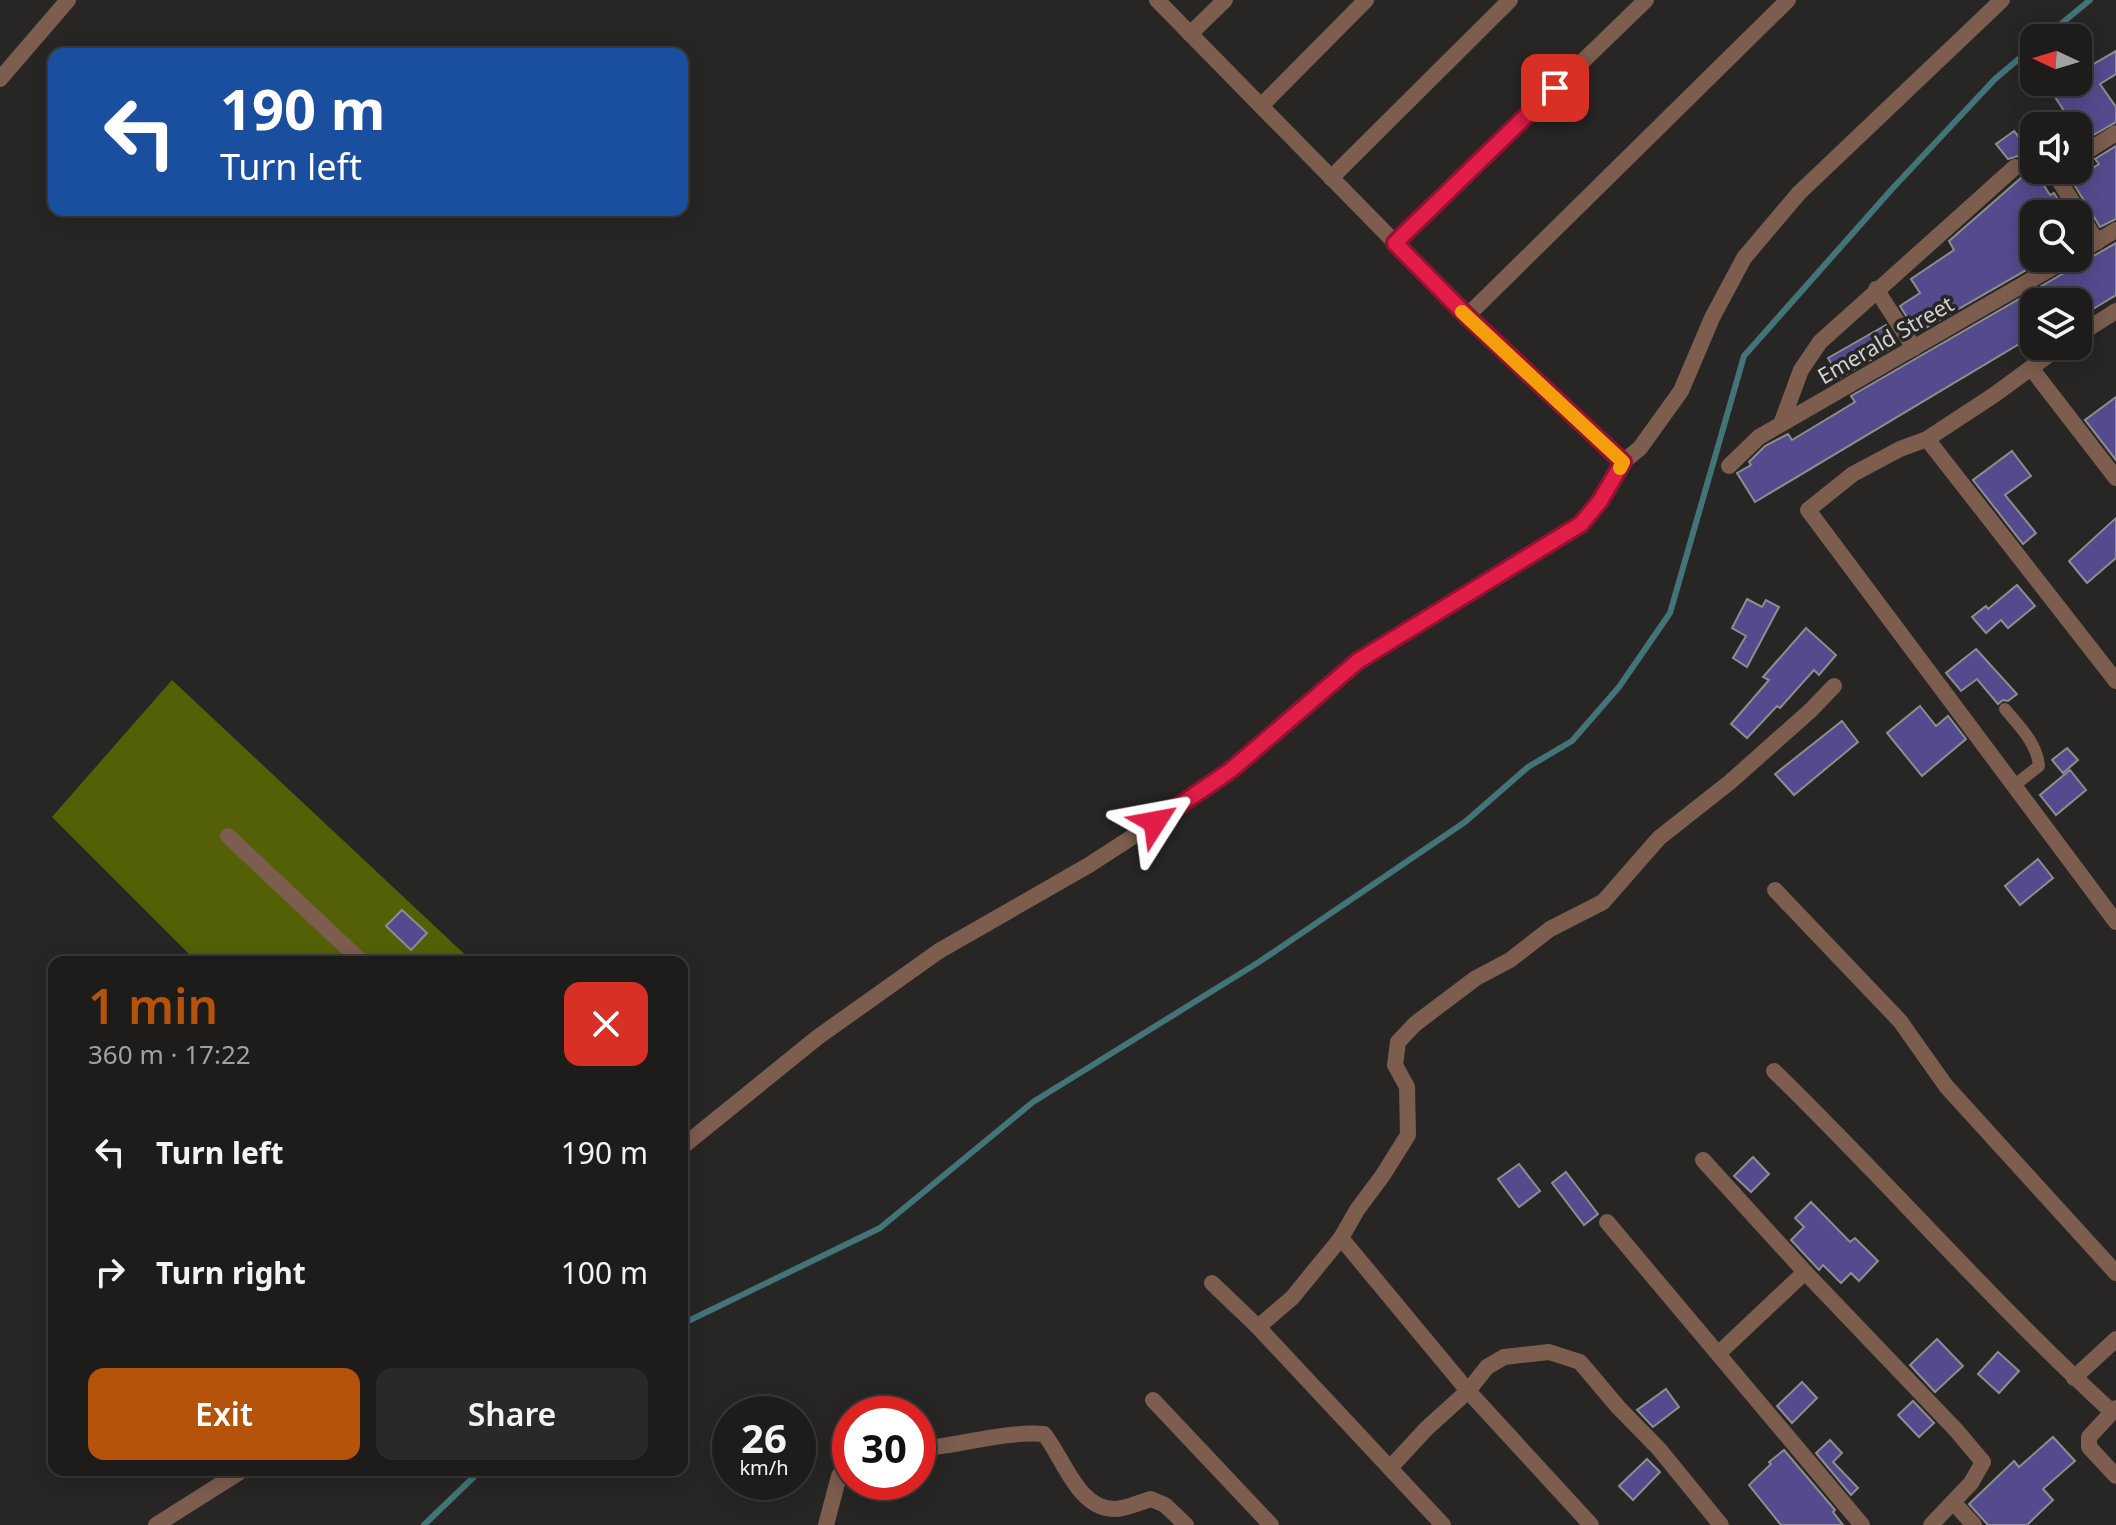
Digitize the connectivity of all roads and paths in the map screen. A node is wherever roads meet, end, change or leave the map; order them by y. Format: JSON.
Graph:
{"nodes":[{"id":1,"x":68,"y":0,"type":"edge"},
{"id":2,"x":1157,"y":0,"type":"edge"},
{"id":3,"x":1225,"y":0,"type":"edge"},
{"id":4,"x":1366,"y":0,"type":"edge"},
{"id":5,"x":1510,"y":0,"type":"edge"},
{"id":6,"x":1646,"y":0,"type":"edge"},
{"id":7,"x":1788,"y":0,"type":"edge"},
{"id":8,"x":2002,"y":0,"type":"edge"},
{"id":9,"x":1190,"y":34,"type":"junction"},
{"id":10,"x":0,"y":79,"type":"edge"},
{"id":11,"x":1261,"y":106,"type":"junction"},
{"id":12,"x":2116,"y":133,"type":"edge"},
{"id":13,"x":2092,"y":148,"type":"edge"},
{"id":14,"x":2015,"y":167,"type":"dead end"},
{"id":15,"x":1331,"y":178,"type":"junction"},
{"id":16,"x":2061,"y":184,"type":"edge"},
{"id":17,"x":2116,"y":230,"type":"edge"},
{"id":18,"x":2097,"y":242,"type":"junction"},
{"id":19,"x":1395,"y":243,"type":"junction"},
{"id":20,"x":2092,"y":245,"type":"edge"},
{"id":21,"x":2045,"y":272,"type":"edge"},
{"id":22,"x":1876,"y":289,"type":"junction"},
{"id":23,"x":2116,"y":311,"type":"edge"},
{"id":24,"x":1467,"y":316,"type":"junction"},
{"id":25,"x":2092,"y":326,"type":"edge"},
{"id":26,"x":1914,"y":348,"type":"junction"},
{"id":27,"x":2042,"y":360,"type":"edge"},
{"id":28,"x":2031,"y":368,"type":"junction"},
{"id":29,"x":1781,"y":424,"type":"junction"},
{"id":30,"x":1927,"y":439,"type":"junction"},
{"id":31,"x":1623,"y":462,"type":"junction"},
{"id":32,"x":1729,"y":466,"type":"dead end"},
{"id":33,"x":2116,"y":478,"type":"edge"},
{"id":34,"x":2116,"y":681,"type":"edge"},
{"id":35,"x":1834,"y":686,"type":"dead end"},
{"id":36,"x":2005,"y":709,"type":"dead end"},
{"id":37,"x":2015,"y":785,"type":"junction"},
{"id":38,"x":228,"y":836,"type":"dead end"},
{"id":39,"x":1775,"y":890,"type":"dead end"},
{"id":40,"x":2116,"y":922,"type":"edge"},
{"id":41,"x":356,"y":956,"type":"edge"},
{"id":42,"x":1774,"y":1071,"type":"dead end"},
{"id":43,"x":688,"y":1142,"type":"edge"},
{"id":44,"x":1703,"y":1160,"type":"dead end"},
{"id":45,"x":1607,"y":1222,"type":"dead end"},
{"id":46,"x":1341,"y":1238,"type":"junction"},
{"id":47,"x":1805,"y":1272,"type":"junction"},
{"id":48,"x":2116,"y":1273,"type":"edge"},
{"id":49,"x":1212,"y":1283,"type":"dead end"},
{"id":50,"x":1258,"y":1327,"type":"junction"},
{"id":51,"x":2116,"y":1339,"type":"edge"},
{"id":52,"x":1719,"y":1353,"type":"junction"},
{"id":53,"x":2074,"y":1378,"type":"junction"},
{"id":54,"x":1468,"y":1391,"type":"junction"},
{"id":55,"x":1153,"y":1400,"type":"dead end"},
{"id":56,"x":2114,"y":1410,"type":"edge"},
{"id":57,"x":936,"y":1448,"type":"edge"},
{"id":58,"x":1390,"y":1468,"type":"junction"},
{"id":59,"x":234,"y":1476,"type":"edge"},
{"id":60,"x":2116,"y":1476,"type":"edge"},
{"id":61,"x":833,"y":1500,"type":"edge"},
{"id":62,"x":1953,"y":1502,"type":"junction"},
{"id":63,"x":156,"y":1525,"type":"edge"},
{"id":64,"x":826,"y":1525,"type":"edge"},
{"id":65,"x":1186,"y":1525,"type":"edge"},
{"id":66,"x":1271,"y":1525,"type":"edge"},
{"id":67,"x":1443,"y":1525,"type":"edge"},
{"id":68,"x":1591,"y":1525,"type":"edge"},
{"id":69,"x":1721,"y":1525,"type":"edge"},
{"id":70,"x":1862,"y":1525,"type":"edge"},
{"id":71,"x":1931,"y":1525,"type":"edge"},
{"id":72,"x":1974,"y":1525,"type":"edge"}],
"edges":[{"from":1,"to":10,"type":"street"},
{"from":2,"to":9,"type":"street"},
{"from":3,"to":9,"type":"street"},
{"from":4,"to":11,"type":"street"},
{"from":5,"to":15,"type":"street"},
{"from":6,"to":19,"type":"street"},
{"from":7,"to":24,"type":"street"},
{"from":8,"to":31,"type":"street"},
{"from":9,"to":11,"type":"street"},
{"from":11,"to":15,"type":"street"},
{"from":12,"to":13,"type":"street"},
{"from":14,"to":22,"type":"street"},
{"from":15,"to":19,"type":"street"},
{"from":16,"to":18,"type":"street"},
{"from":17,"to":18,"type":"street"},
{"from":18,"to":20,"type":"street"},
{"from":19,"to":24,"type":"street"},
{"from":21,"to":26,"type":"street","name":"Emerald Street"},
{"from":22,"to":26,"type":"street"},
{"from":22,"to":29,"type":"street"},
{"from":23,"to":25,"type":"street"},
{"from":24,"to":31,"type":"street"},
{"from":26,"to":29,"type":"street","name":"Emerald Street"},
{"from":27,"to":28,"type":"street"},
{"from":28,"to":30,"type":"street"},
{"from":28,"to":33,"type":"street"},
{"from":29,"to":32,"type":"street","name":"Emerald Street"},
{"from":30,"to":34,"type":"street"},
{"from":30,"to":37,"type":"street"},
{"from":31,"to":43,"type":"street"},
{"from":35,"to":46,"type":"street"},
{"from":36,"to":37,"type":"lane"},
{"from":37,"to":40,"type":"street"},
{"from":38,"to":41,"type":"street"},
{"from":39,"to":48,"type":"street"},
{"from":42,"to":53,"type":"street"},
{"from":44,"to":47,"type":"street"},
{"from":45,"to":52,"type":"street"},
{"from":46,"to":50,"type":"street"},
{"from":46,"to":54,"type":"street"},
{"from":47,"to":52,"type":"street"},
{"from":47,"to":62,"type":"street"},
{"from":49,"to":50,"type":"street"},
{"from":50,"to":58,"type":"street"},
{"from":51,"to":53,"type":"street"},
{"from":52,"to":70,"type":"street"},
{"from":53,"to":56,"type":"street"},
{"from":54,"to":58,"type":"street"},
{"from":54,"to":68,"type":"street"},
{"from":54,"to":69,"type":"street"},
{"from":55,"to":66,"type":"street"},
{"from":56,"to":60,"type":"street"},
{"from":57,"to":65,"type":"street"},
{"from":58,"to":67,"type":"street"},
{"from":59,"to":63,"type":"street"},
{"from":61,"to":64,"type":"street"},
{"from":62,"to":71,"type":"street"},
{"from":62,"to":72,"type":"street"}]}
